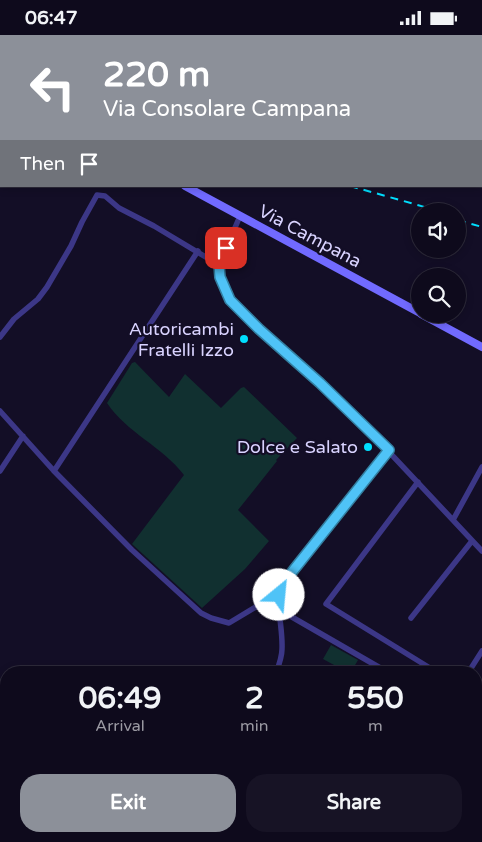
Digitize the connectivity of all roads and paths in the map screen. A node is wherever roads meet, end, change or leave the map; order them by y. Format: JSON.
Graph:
{"nodes":[{"id":1,"x":186,"y":187,"type":"edge"},
{"id":2,"x":240,"y":216,"type":"junction"},
{"id":3,"x":198,"y":251,"type":"junction"},
{"id":4,"x":219,"y":265,"type":"junction"},
{"id":5,"x":411,"y":308,"type":"edge"},
{"id":6,"x":439,"y":323,"type":"edge"},
{"id":7,"x":0,"y":337,"type":"edge"},
{"id":8,"x":482,"y":347,"type":"edge"},
{"id":9,"x":0,"y":411,"type":"edge"},
{"id":10,"x":23,"y":436,"type":"junction"},
{"id":11,"x":389,"y":450,"type":"junction"},
{"id":12,"x":482,"y":467,"type":"edge"},
{"id":13,"x":0,"y":471,"type":"edge"},
{"id":14,"x":54,"y":471,"type":"junction"},
{"id":15,"x":418,"y":482,"type":"junction"},
{"id":16,"x":453,"y":520,"type":"junction"},
{"id":17,"x":472,"y":541,"type":"junction"},
{"id":18,"x":482,"y":551,"type":"edge"},
{"id":19,"x":279,"y":595,"type":"junction"},
{"id":20,"x":278,"y":609,"type":"junction"},
{"id":21,"x":411,"y":618,"type":"dead end"},
{"id":22,"x":482,"y":651,"type":"edge"},
{"id":23,"x":278,"y":666,"type":"edge"},
{"id":24,"x":377,"y":666,"type":"edge"},
{"id":25,"x":427,"y":666,"type":"edge"},
{"id":26,"x":472,"y":666,"type":"edge"}],
"edges":[{"from":1,"to":2,"type":"main road","name":"Via Campana"},
{"from":2,"to":4,"type":"street"},
{"from":2,"to":5,"type":"main road","name":"Via Campana"},
{"from":3,"to":4,"type":"street"},
{"from":3,"to":7,"type":"street"},
{"from":3,"to":14,"type":"street"},
{"from":4,"to":11,"type":"street"},
{"from":6,"to":8,"type":"main road","name":"Via Campana"},
{"from":9,"to":10,"type":"street"},
{"from":10,"to":13,"type":"street"},
{"from":10,"to":14,"type":"street"},
{"from":11,"to":15,"type":"street"},
{"from":11,"to":19,"type":"street"},
{"from":12,"to":16,"type":"street"},
{"from":14,"to":19,"type":"street"},
{"from":15,"to":16,"type":"street"},
{"from":15,"to":25,"type":"street"},
{"from":16,"to":17,"type":"street"},
{"from":17,"to":18,"type":"street"},
{"from":17,"to":21,"type":"street"},
{"from":19,"to":20,"type":"street"},
{"from":20,"to":23,"type":"street"},
{"from":20,"to":24,"type":"street"},
{"from":22,"to":26,"type":"street"}]}
